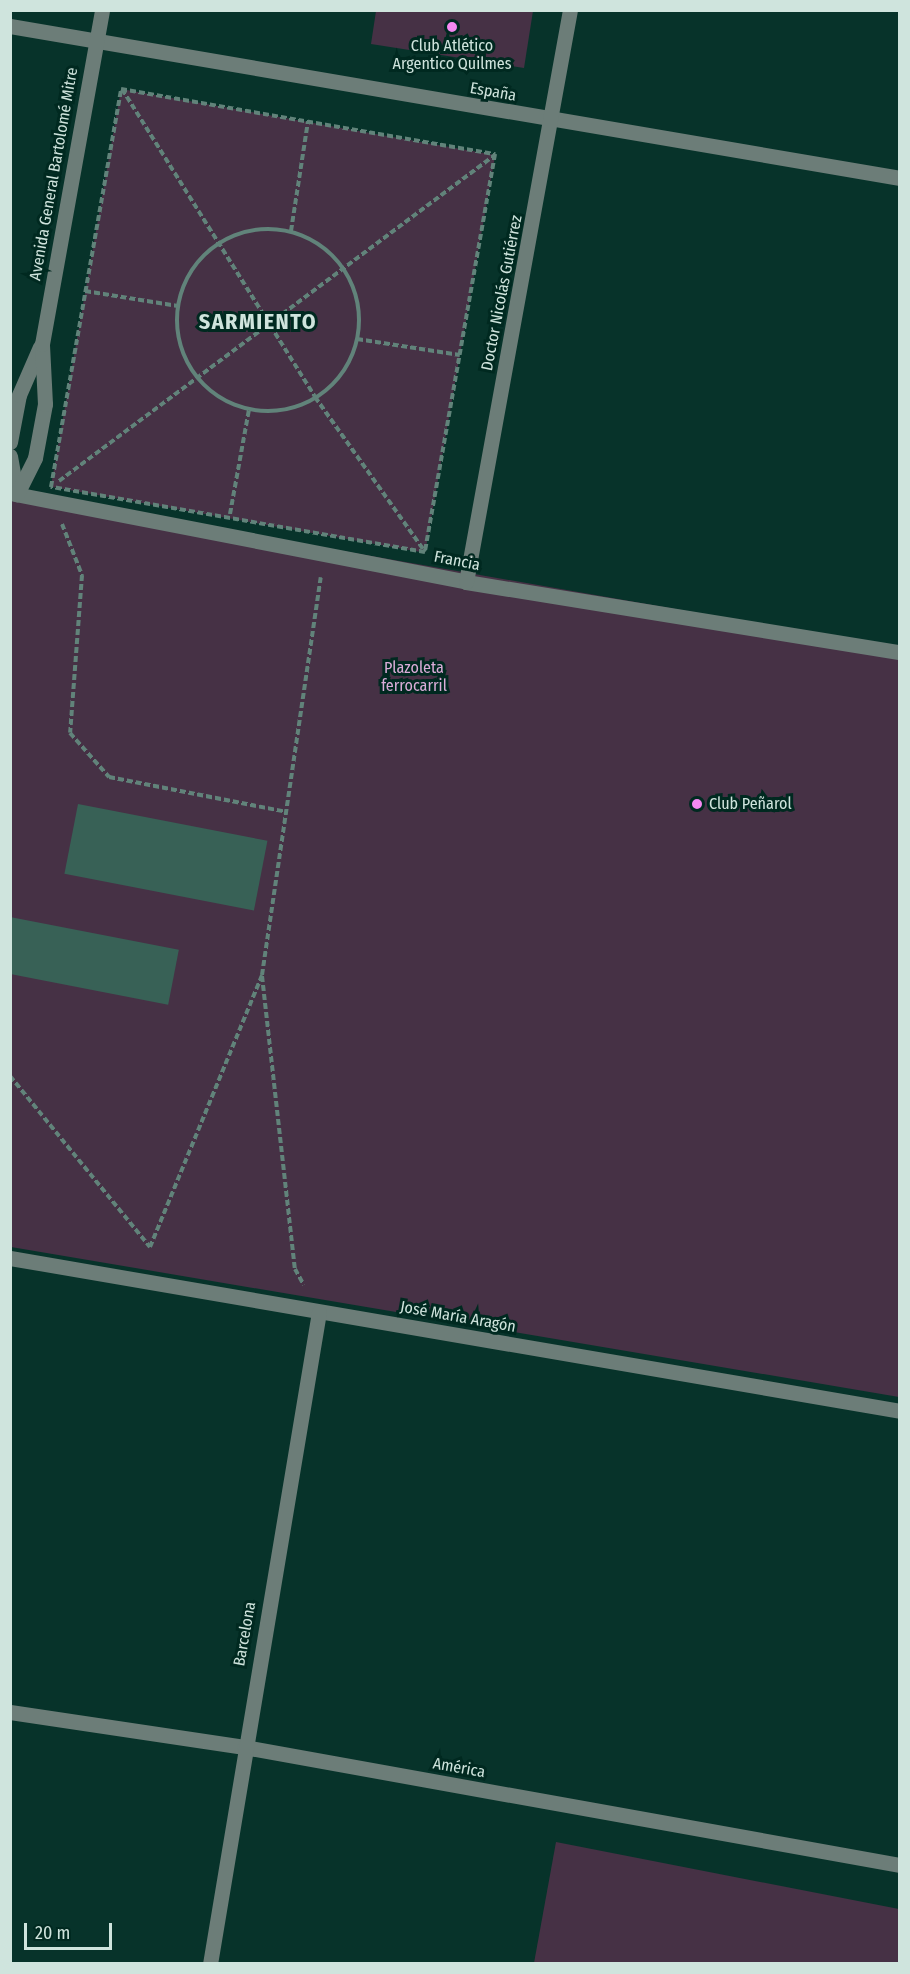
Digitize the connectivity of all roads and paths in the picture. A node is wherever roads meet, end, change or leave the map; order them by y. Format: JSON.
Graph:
{"nodes":[{"id":1,"x":102,"y":10,"type":"edge"},
{"id":2,"x":570,"y":10,"type":"edge"},
{"id":3,"x":10,"y":26,"type":"edge"},
{"id":4,"x":97,"y":39,"type":"junction"},
{"id":5,"x":121,"y":89,"type":"junction"},
{"id":6,"x":308,"y":121,"type":"junction"},
{"id":7,"x":552,"y":121,"type":"junction"},
{"id":8,"x":495,"y":154,"type":"junction"},
{"id":9,"x":900,"y":178,"type":"edge"},
{"id":10,"x":291,"y":231,"type":"junction"},
{"id":11,"x":218,"y":244,"type":"junction"},
{"id":12,"x":341,"y":265,"type":"junction"},
{"id":13,"x":86,"y":291,"type":"junction"},
{"id":14,"x":178,"y":306,"type":"junction"},
{"id":15,"x":267,"y":321,"type":"junction"},
{"id":16,"x":357,"y":339,"type":"junction"},
{"id":17,"x":42,"y":345,"type":"junction"},
{"id":18,"x":460,"y":355,"type":"junction"},
{"id":19,"x":196,"y":376,"type":"junction"},
{"id":20,"x":315,"y":397,"type":"junction"},
{"id":21,"x":249,"y":409,"type":"junction"},
{"id":22,"x":10,"y":442,"type":"edge"},
{"id":23,"x":10,"y":456,"type":"edge"},
{"id":24,"x":14,"y":493,"type":"edge"},
{"id":25,"x":53,"y":493,"type":"junction"},
{"id":26,"x":229,"y":518,"type":"junction"},
{"id":27,"x":328,"y":535,"type":"junction"},
{"id":28,"x":425,"y":552,"type":"junction"},
{"id":29,"x":325,"y":554,"type":"junction"},
{"id":30,"x":466,"y":582,"type":"junction"},
{"id":31,"x":900,"y":652,"type":"edge"},
{"id":32,"x":287,"y":812,"type":"junction"},
{"id":33,"x":262,"y":975,"type":"junction"},
{"id":34,"x":10,"y":1076,"type":"edge"},
{"id":35,"x":10,"y":1258,"type":"edge"},
{"id":36,"x":320,"y":1312,"type":"junction"},
{"id":37,"x":900,"y":1411,"type":"edge"},
{"id":38,"x":10,"y":1712,"type":"edge"},
{"id":39,"x":244,"y":1748,"type":"junction"},
{"id":40,"x":900,"y":1865,"type":"edge"},
{"id":41,"x":210,"y":1964,"type":"edge"}],
"edges":[{"from":1,"to":4,"type":"street","name":"Avenida General Bartolomé Mitre"},
{"from":2,"to":7,"type":"street","name":"Doctor Nicolás Gutiérrez"},
{"from":3,"to":4,"type":"street","name":"España"},
{"from":4,"to":7,"type":"street","name":"España"},
{"from":4,"to":17,"type":"street","name":"Avenida General Bartolomé Mitre"},
{"from":5,"to":6,"type":"path"},
{"from":5,"to":11,"type":"path"},
{"from":5,"to":13,"type":"path"},
{"from":6,"to":8,"type":"path"},
{"from":6,"to":10,"type":"path"},
{"from":7,"to":9,"type":"street","name":"España"},
{"from":7,"to":30,"type":"street","name":"Doctor Nicolás Gutiérrez"},
{"from":8,"to":12,"type":"path"},
{"from":8,"to":18,"type":"path"},
{"from":10,"to":11,"type":"path"},
{"from":10,"to":12,"type":"path"},
{"from":11,"to":14,"type":"path"},
{"from":11,"to":15,"type":"path"},
{"from":12,"to":15,"type":"path"},
{"from":12,"to":16,"type":"path"},
{"from":13,"to":14,"type":"path"},
{"from":13,"to":25,"type":"path"},
{"from":14,"to":19,"type":"path"},
{"from":15,"to":19,"type":"path"},
{"from":15,"to":20,"type":"path"},
{"from":16,"to":18,"type":"path"},
{"from":16,"to":20,"type":"path"},
{"from":17,"to":22,"type":"street","name":"Avenida General Bartolomé Mitre"},
{"from":17,"to":24,"type":"street","name":"Avenida General Bartolomé Mitre"},
{"from":18,"to":28,"type":"path"},
{"from":19,"to":21,"type":"path"},
{"from":19,"to":25,"type":"path"},
{"from":20,"to":21,"type":"path"},
{"from":20,"to":28,"type":"path"},
{"from":21,"to":26,"type":"path"},
{"from":23,"to":24,"type":"street"},
{"from":24,"to":25,"type":"street","name":"Francia"},
{"from":25,"to":26,"type":"path"},
{"from":25,"to":29,"type":"street","name":"Francia"},
{"from":25,"to":32,"type":"path"},
{"from":26,"to":27,"type":"path"},
{"from":27,"to":28,"type":"path"},
{"from":27,"to":29,"type":"path"},
{"from":29,"to":30,"type":"street","name":"Francia"},
{"from":29,"to":32,"type":"path"},
{"from":30,"to":31,"type":"street","name":"Francia"},
{"from":32,"to":33,"type":"path"},
{"from":33,"to":34,"type":"path"},
{"from":33,"to":36,"type":"path"},
{"from":35,"to":36,"type":"street","name":"José María Aragón"},
{"from":36,"to":37,"type":"street","name":"José María Aragón"},
{"from":36,"to":39,"type":"street","name":"Barcelona"},
{"from":38,"to":39,"type":"street","name":"América"},
{"from":39,"to":40,"type":"street","name":"América"},
{"from":39,"to":41,"type":"street","name":"Barcelona"}]}
